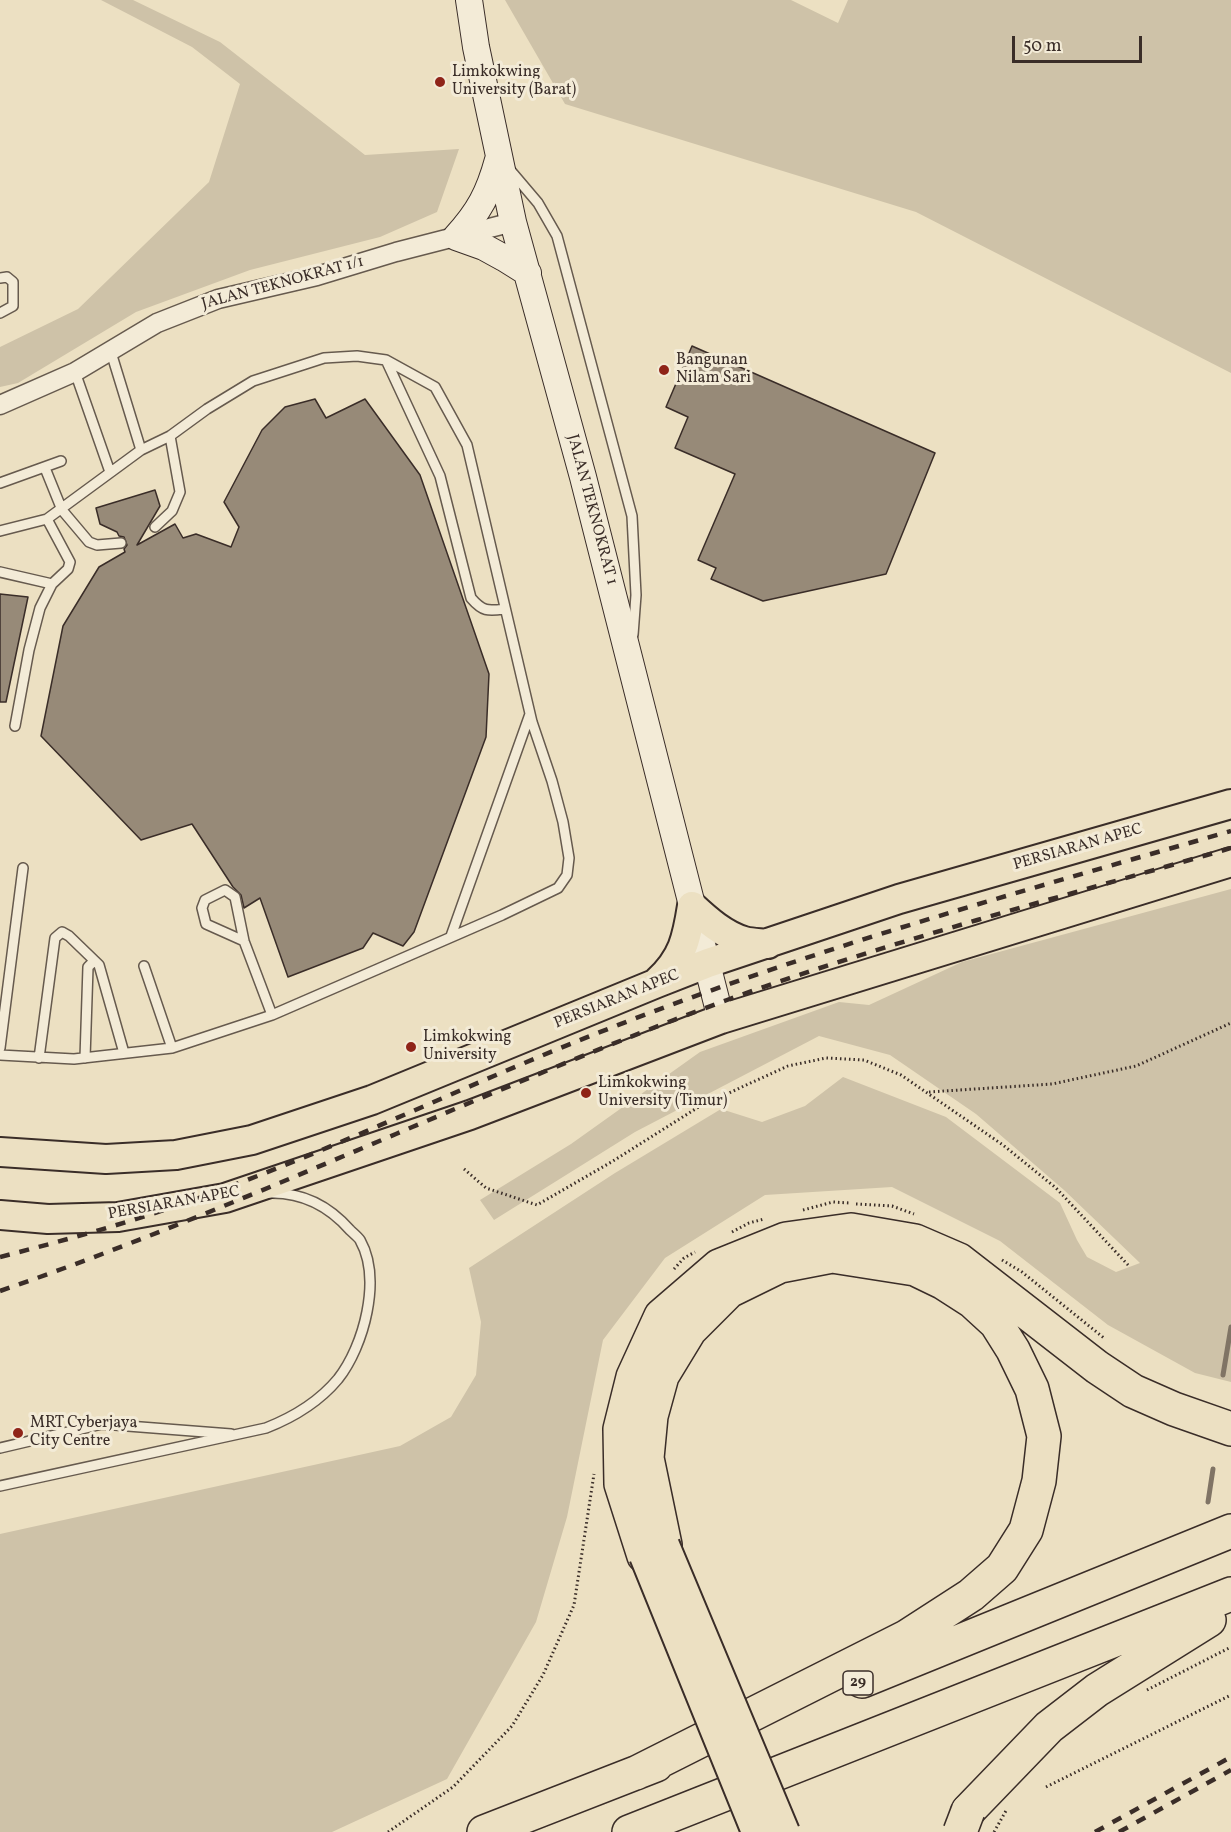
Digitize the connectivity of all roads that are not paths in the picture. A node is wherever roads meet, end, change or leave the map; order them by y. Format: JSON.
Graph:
{"nodes":[{"id":1,"x":470,"y":0,"type":"edge"},
{"id":2,"x":499,"y":157,"type":"junction"},
{"id":3,"x":513,"y":222,"type":"junction"},
{"id":4,"x":456,"y":237,"type":"junction"},
{"id":5,"x":528,"y":273,"type":"junction"},
{"id":6,"x":0,"y":278,"type":"edge"},
{"id":7,"x":0,"y":313,"type":"edge"},
{"id":8,"x":110,"y":349,"type":"junction"},
{"id":9,"x":386,"y":360,"type":"junction"},
{"id":10,"x":75,"y":372,"type":"junction"},
{"id":11,"x":0,"y":405,"type":"edge"},
{"id":12,"x":170,"y":436,"type":"junction"},
{"id":13,"x":141,"y":450,"type":"junction"},
{"id":14,"x":61,"y":461,"type":"dead end"},
{"id":15,"x":45,"y":468,"type":"junction"},
{"id":16,"x":110,"y":471,"type":"junction"},
{"id":17,"x":0,"y":483,"type":"edge"},
{"id":18,"x":62,"y":510,"type":"junction"},
{"id":19,"x":48,"y":519,"type":"junction"},
{"id":20,"x":155,"y":527,"type":"dead end"},
{"id":21,"x":0,"y":531,"type":"edge"},
{"id":22,"x":122,"y":543,"type":"dead end"},
{"id":23,"x":0,"y":572,"type":"edge"},
{"id":24,"x":52,"y":584,"type":"junction"},
{"id":25,"x":506,"y":609,"type":"junction"},
{"id":26,"x":631,"y":665,"type":"junction"},
{"id":27,"x":530,"y":714,"type":"junction"},
{"id":28,"x":15,"y":726,"type":"dead end"},
{"id":29,"x":1231,"y":804,"type":"edge"},
{"id":30,"x":1231,"y":862,"type":"edge"},
{"id":31,"x":23,"y":868,"type":"dead end"},
{"id":32,"x":692,"y":906,"type":"junction"},
{"id":33,"x":451,"y":936,"type":"junction"},
{"id":34,"x":244,"y":941,"type":"junction"},
{"id":35,"x":768,"y":944,"type":"junction"},
{"id":36,"x":94,"y":961,"type":"junction"},
{"id":37,"x":708,"y":963,"type":"junction"},
{"id":38,"x":144,"y":966,"type":"dead end"},
{"id":39,"x":657,"y":982,"type":"junction"},
{"id":40,"x":272,"y":1015,"type":"junction"},
{"id":41,"x":721,"y":1019,"type":"junction"},
{"id":42,"x":0,"y":1048,"type":"edge"},
{"id":43,"x":172,"y":1048,"type":"junction"},
{"id":44,"x":124,"y":1053,"type":"junction"},
{"id":45,"x":0,"y":1055,"type":"edge"},
{"id":46,"x":39,"y":1058,"type":"junction"},
{"id":47,"x":85,"y":1058,"type":"junction"},
{"id":48,"x":0,"y":1152,"type":"edge"},
{"id":49,"x":225,"y":1198,"type":"junction"},
{"id":50,"x":0,"y":1215,"type":"edge"},
{"id":51,"x":1231,"y":1429,"type":"edge"},
{"id":52,"x":242,"y":1435,"type":"junction"},
{"id":53,"x":0,"y":1448,"type":"edge"},
{"id":54,"x":0,"y":1485,"type":"edge"},
{"id":55,"x":1231,"y":1531,"type":"edge"},
{"id":56,"x":655,"y":1550,"type":"junction"},
{"id":57,"x":1231,"y":1594,"type":"edge"},
{"id":58,"x":1231,"y":1606,"type":"edge"},
{"id":59,"x":636,"y":1773,"type":"junction"},
{"id":60,"x":964,"y":1822,"type":"edge"},
{"id":61,"x":484,"y":1832,"type":"edge"},
{"id":62,"x":629,"y":1832,"type":"edge"},
{"id":63,"x":756,"y":1832,"type":"edge"},
{"id":64,"x":785,"y":1832,"type":"edge"}],
"edges":[{"from":1,"to":2,"type":"main road","name":"JALAN TEKNOKRAT 1"},
{"from":2,"to":3,"type":"main road","name":"JALAN TEKNOKRAT 1"},
{"from":2,"to":4,"type":"main road"},
{"from":2,"to":26,"type":"lane"},
{"from":3,"to":4,"type":"street","name":"JALAN TEKNOKRAT 1/1"},
{"from":3,"to":5,"type":"main road","name":"JALAN TEKNOKRAT 1"},
{"from":4,"to":5,"type":"main road"},
{"from":4,"to":8,"type":"street","name":"JALAN TEKNOKRAT 1/1"},
{"from":5,"to":26,"type":"main road","name":"JALAN TEKNOKRAT 1"},
{"from":6,"to":7,"type":"lane"},
{"from":8,"to":10,"type":"street","name":"JALAN TEKNOKRAT 1/1"},
{"from":8,"to":13,"type":"lane"},
{"from":9,"to":12,"type":"lane"},
{"from":9,"to":25,"type":"lane"},
{"from":9,"to":25,"type":"lane"},
{"from":10,"to":11,"type":"street","name":"JALAN TEKNOKRAT 1/1"},
{"from":10,"to":16,"type":"lane"},
{"from":12,"to":13,"type":"lane"},
{"from":12,"to":20,"type":"lane"},
{"from":13,"to":16,"type":"lane"},
{"from":14,"to":15,"type":"lane"},
{"from":15,"to":17,"type":"lane"},
{"from":15,"to":18,"type":"lane"},
{"from":16,"to":18,"type":"lane"},
{"from":18,"to":19,"type":"lane"},
{"from":18,"to":22,"type":"lane"},
{"from":19,"to":21,"type":"lane"},
{"from":19,"to":24,"type":"lane"},
{"from":23,"to":24,"type":"lane"},
{"from":24,"to":28,"type":"lane"},
{"from":25,"to":27,"type":"lane"},
{"from":26,"to":32,"type":"main road","name":"JALAN TEKNOKRAT 1"},
{"from":27,"to":33,"type":"lane"},
{"from":27,"to":33,"type":"lane"},
{"from":29,"to":35,"type":"main road","name":"PERSIARAN APEC"},
{"from":30,"to":41,"type":"main road","name":"PERSIARAN APEC"},
{"from":31,"to":42,"type":"lane"},
{"from":32,"to":35,"type":"main road"},
{"from":32,"to":37,"type":"main road","name":"JALAN TEKNOKRAT 1"},
{"from":32,"to":39,"type":"main road"},
{"from":33,"to":40,"type":"lane"},
{"from":34,"to":34,"type":"lane"},
{"from":34,"to":40,"type":"lane"},
{"from":35,"to":37,"type":"main road","name":"PERSIARAN APEC"},
{"from":36,"to":44,"type":"lane"},
{"from":36,"to":46,"type":"lane"},
{"from":36,"to":47,"type":"lane"},
{"from":37,"to":39,"type":"main road","name":"PERSIARAN APEC"},
{"from":37,"to":41,"type":"main road","name":"JALAN TEKNOKRAT 1"},
{"from":38,"to":43,"type":"lane"},
{"from":39,"to":48,"type":"main road","name":"PERSIARAN APEC"},
{"from":40,"to":43,"type":"lane"},
{"from":41,"to":49,"type":"main road","name":"PERSIARAN APEC"},
{"from":43,"to":44,"type":"lane"},
{"from":44,"to":47,"type":"lane"},
{"from":45,"to":46,"type":"lane"},
{"from":46,"to":47,"type":"lane"},
{"from":49,"to":50,"type":"main road","name":"PERSIARAN APEC"},
{"from":49,"to":52,"type":"lane"},
{"from":51,"to":56,"type":"highway"},
{"from":52,"to":53,"type":"lane"},
{"from":52,"to":54,"type":"lane"},
{"from":55,"to":59,"type":"highway","number":"29"},
{"from":56,"to":59,"type":"highway"},
{"from":56,"to":63,"type":"main road","bridge":true},
{"from":56,"to":64,"type":"main road","bridge":true},
{"from":57,"to":62,"type":"highway"},
{"from":58,"to":60,"type":"highway"},
{"from":59,"to":61,"type":"highway","number":"29"}]}
